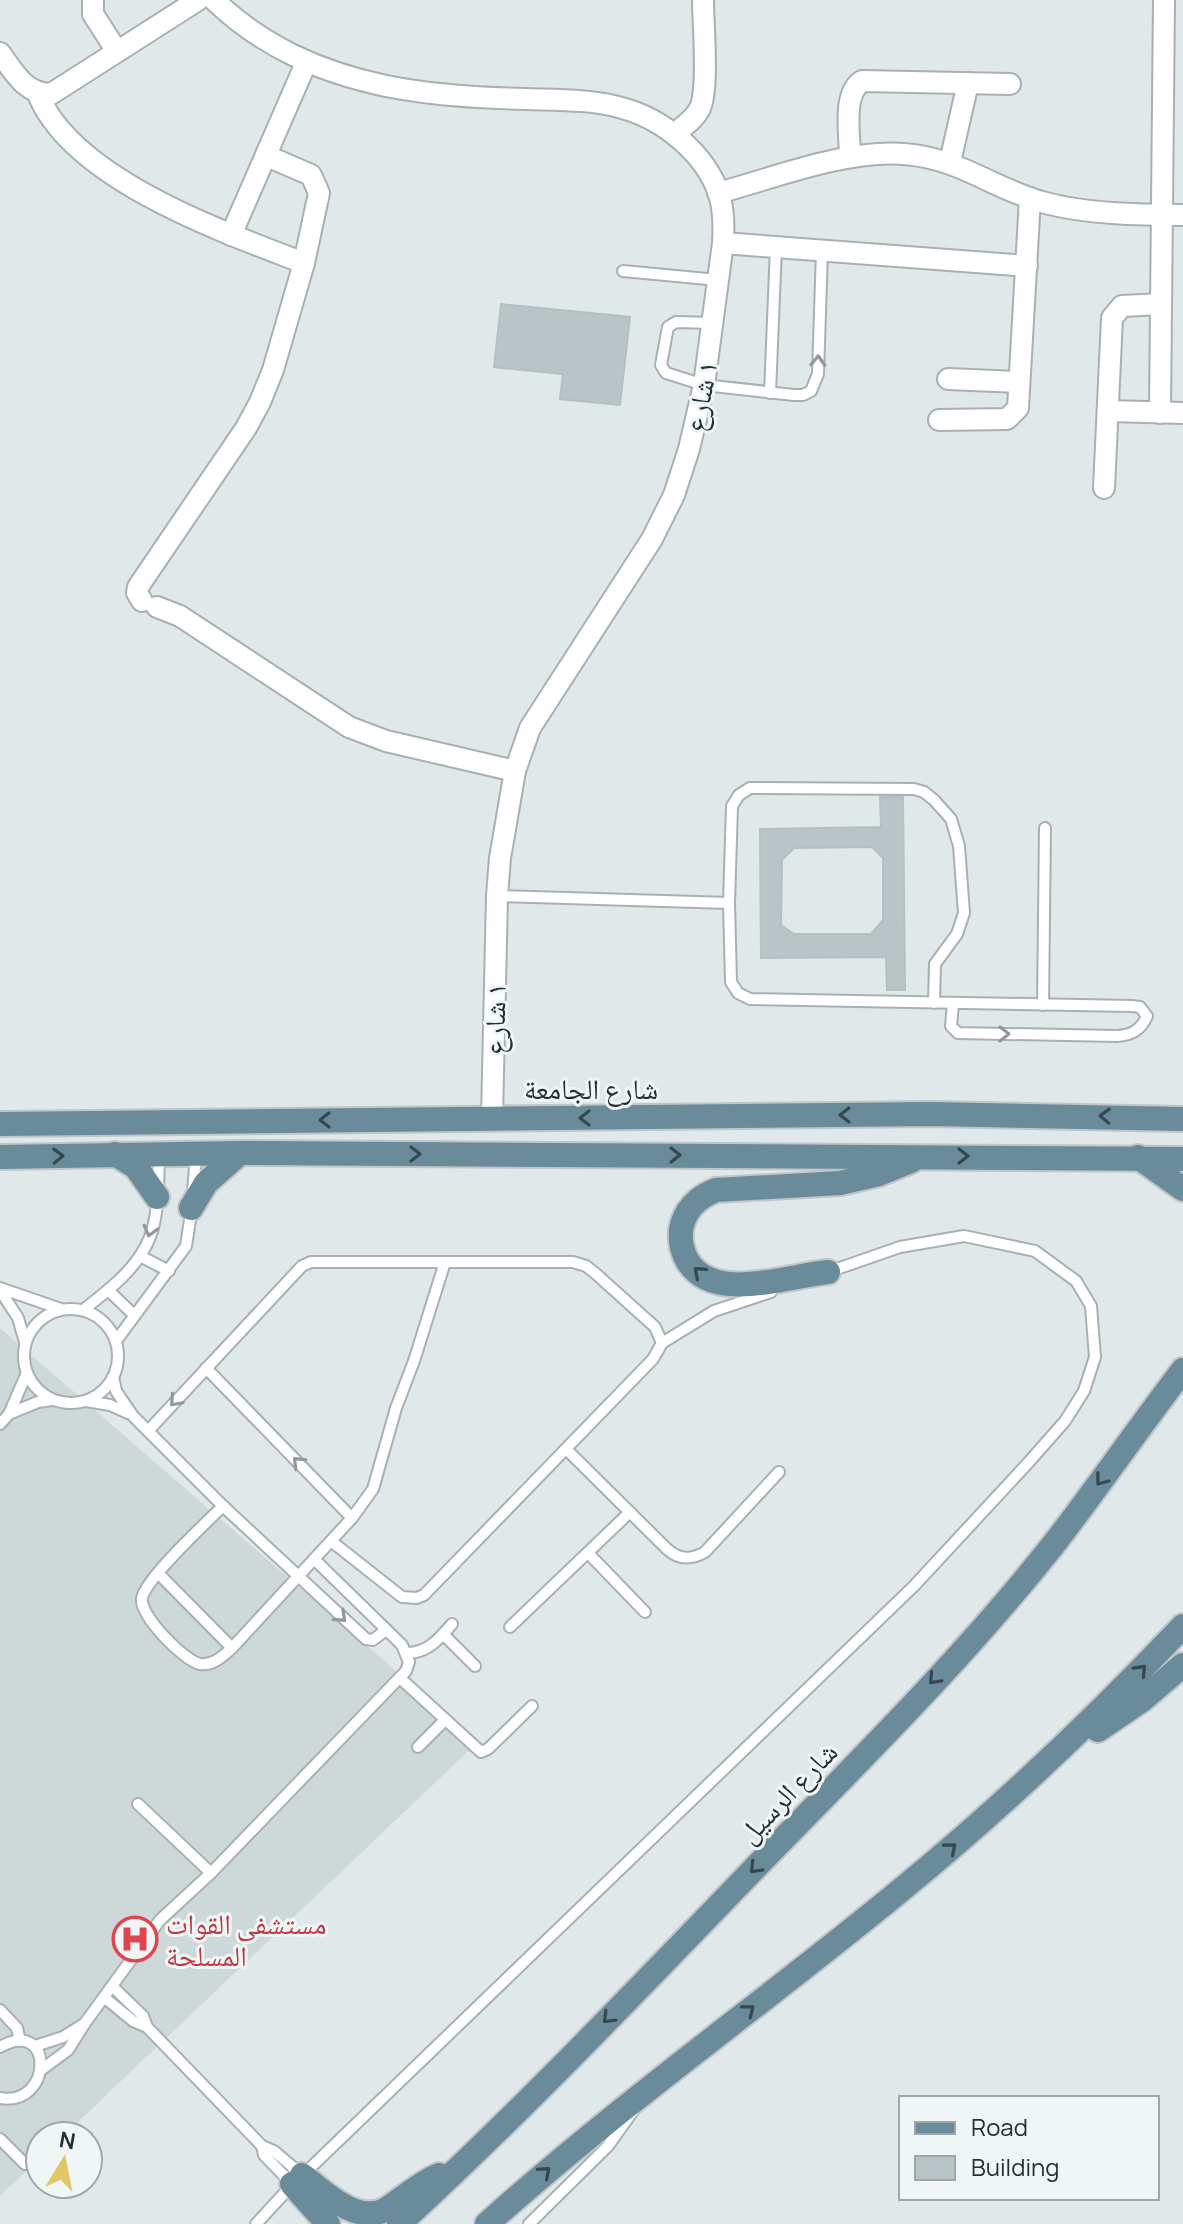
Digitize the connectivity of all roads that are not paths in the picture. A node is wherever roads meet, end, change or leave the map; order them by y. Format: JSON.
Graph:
{"nodes":[{"id":1,"x":93,"y":0,"type":"edge"},
{"id":2,"x":198,"y":0,"type":"edge"},
{"id":3,"x":214,"y":0,"type":"edge"},
{"id":4,"x":703,"y":0,"type":"edge"},
{"id":5,"x":1164,"y":0,"type":"edge"},
{"id":6,"x":116,"y":50,"type":"junction"},
{"id":7,"x":0,"y":53,"type":"edge"},
{"id":8,"x":306,"y":63,"type":"junction"},
{"id":9,"x":968,"y":83,"type":"junction"},
{"id":10,"x":1010,"y":84,"type":"dead end"},
{"id":11,"x":38,"y":94,"type":"junction"},
{"id":12,"x":674,"y":134,"type":"junction"},
{"id":13,"x":267,"y":156,"type":"junction"},
{"id":14,"x":850,"y":157,"type":"junction"},
{"id":15,"x":950,"y":162,"type":"junction"},
{"id":16,"x":718,"y":193,"type":"junction"},
{"id":17,"x":1030,"y":198,"type":"junction"},
{"id":18,"x":1161,"y":215,"type":"junction"},
{"id":19,"x":1183,"y":215,"type":"edge"},
{"id":20,"x":231,"y":235,"type":"junction"},
{"id":21,"x":723,"y":243,"type":"junction"},
{"id":22,"x":776,"y":247,"type":"junction"},
{"id":23,"x":822,"y":251,"type":"junction"},
{"id":24,"x":304,"y":263,"type":"junction"},
{"id":25,"x":1027,"y":266,"type":"junction"},
{"id":26,"x":623,"y":271,"type":"dead end"},
{"id":27,"x":718,"y":280,"type":"junction"},
{"id":28,"x":1161,"y":304,"type":"junction"},
{"id":29,"x":712,"y":323,"type":"junction"},
{"id":30,"x":948,"y":379,"type":"dead end"},
{"id":31,"x":1019,"y":382,"type":"junction"},
{"id":32,"x":704,"y":385,"type":"junction"},
{"id":33,"x":770,"y":393,"type":"junction"},
{"id":34,"x":1108,"y":411,"type":"junction"},
{"id":35,"x":1160,"y":413,"type":"junction"},
{"id":36,"x":1183,"y":413,"type":"edge"},
{"id":37,"x":939,"y":420,"type":"dead end"},
{"id":38,"x":1104,"y":488,"type":"dead end"},
{"id":39,"x":515,"y":771,"type":"junction"},
{"id":40,"x":1045,"y":828,"type":"dead end"},
{"id":41,"x":497,"y":896,"type":"junction"},
{"id":42,"x":729,"y":903,"type":"junction"},
{"id":43,"x":934,"y":1003,"type":"junction"},
{"id":44,"x":953,"y":1004,"type":"junction"},
{"id":45,"x":1043,"y":1005,"type":"junction"},
{"id":46,"x":492,"y":1118,"type":"junction"},
{"id":47,"x":1183,"y":1119,"type":"edge"},
{"id":48,"x":0,"y":1124,"type":"edge"},
{"id":49,"x":197,"y":1153,"type":"junction"},
{"id":50,"x":240,"y":1153,"type":"junction"},
{"id":51,"x":115,"y":1154,"type":"junction"},
{"id":52,"x":159,"y":1154,"type":"junction"},
{"id":53,"x":923,"y":1156,"type":"junction"},
{"id":54,"x":0,"y":1157,"type":"edge"},
{"id":55,"x":1138,"y":1157,"type":"junction"},
{"id":56,"x":1183,"y":1159,"type":"edge"},
{"id":57,"x":1183,"y":1189,"type":"edge"},
{"id":58,"x":157,"y":1197,"type":"junction"},
{"id":59,"x":191,"y":1208,"type":"junction"},
{"id":60,"x":140,"y":1256,"type":"junction"},
{"id":61,"x":445,"y":1262,"type":"junction"},
{"id":62,"x":169,"y":1271,"type":"junction"},
{"id":63,"x":828,"y":1272,"type":"junction"},
{"id":64,"x":0,"y":1289,"type":"edge"},
{"id":65,"x":108,"y":1290,"type":"junction"},
{"id":66,"x":63,"y":1309,"type":"junction"},
{"id":67,"x":83,"y":1310,"type":"junction"},
{"id":68,"x":134,"y":1315,"type":"junction"},
{"id":69,"x":116,"y":1341,"type":"junction"},
{"id":70,"x":25,"y":1343,"type":"junction"},
{"id":71,"x":662,"y":1343,"type":"junction"},
{"id":72,"x":1182,"y":1367,"type":"edge"},
{"id":73,"x":206,"y":1368,"type":"junction"},
{"id":74,"x":26,"y":1375,"type":"junction"},
{"id":75,"x":113,"y":1377,"type":"junction"},
{"id":76,"x":53,"y":1400,"type":"junction"},
{"id":77,"x":85,"y":1401,"type":"junction"},
{"id":78,"x":9,"y":1414,"type":"junction"},
{"id":79,"x":133,"y":1416,"type":"junction"},
{"id":80,"x":0,"y":1424,"type":"edge"},
{"id":81,"x":148,"y":1431,"type":"junction"},
{"id":82,"x":566,"y":1449,"type":"junction"},
{"id":83,"x":779,"y":1472,"type":"dead end"},
{"id":84,"x":223,"y":1506,"type":"junction"},
{"id":85,"x":630,"y":1512,"type":"junction"},
{"id":86,"x":352,"y":1518,"type":"junction"},
{"id":87,"x":331,"y":1541,"type":"junction"},
{"id":88,"x":588,"y":1553,"type":"junction"},
{"id":89,"x":314,"y":1559,"type":"junction"},
{"id":90,"x":158,"y":1573,"type":"junction"},
{"id":91,"x":298,"y":1577,"type":"junction"},
{"id":92,"x":645,"y":1612,"type":"dead end"},
{"id":93,"x":452,"y":1624,"type":"dead end"},
{"id":94,"x":1183,"y":1626,"type":"edge"},
{"id":95,"x":510,"y":1627,"type":"dead end"},
{"id":96,"x":386,"y":1630,"type":"junction"},
{"id":97,"x":443,"y":1634,"type":"junction"},
{"id":98,"x":232,"y":1648,"type":"junction"},
{"id":99,"x":407,"y":1653,"type":"junction"},
{"id":100,"x":1183,"y":1665,"type":"edge"},
{"id":101,"x":475,"y":1666,"type":"dead end"},
{"id":102,"x":400,"y":1678,"type":"junction"},
{"id":103,"x":532,"y":1706,"type":"dead end"},
{"id":104,"x":444,"y":1721,"type":"junction"},
{"id":105,"x":418,"y":1747,"type":"dead end"},
{"id":106,"x":1040,"y":1770,"type":"junction"},
{"id":107,"x":138,"y":1804,"type":"dead end"},
{"id":108,"x":211,"y":1873,"type":"junction"},
{"id":109,"x":113,"y":1987,"type":"junction"},
{"id":110,"x":105,"y":1998,"type":"junction"},
{"id":111,"x":0,"y":2010,"type":"edge"},
{"id":112,"x":85,"y":2023,"type":"junction"},
{"id":113,"x":147,"y":2027,"type":"junction"},
{"id":114,"x":20,"y":2041,"type":"junction"},
{"id":115,"x":35,"y":2046,"type":"junction"},
{"id":116,"x":0,"y":2047,"type":"edge"},
{"id":117,"x":41,"y":2070,"type":"junction"},
{"id":118,"x":660,"y":2080,"type":"junction"},
{"id":119,"x":0,"y":2098,"type":"edge"},
{"id":120,"x":0,"y":2139,"type":"edge"},
{"id":121,"x":24,"y":2163,"type":"edge"},
{"id":122,"x":457,"y":2171,"type":"junction"},
{"id":123,"x":297,"y":2180,"type":"junction"},
{"id":124,"x":256,"y":2224,"type":"edge"},
{"id":125,"x":328,"y":2224,"type":"edge"},
{"id":126,"x":399,"y":2224,"type":"edge"},
{"id":127,"x":487,"y":2224,"type":"edge"},
{"id":128,"x":529,"y":2224,"type":"edge"}],
"edges":[{"from":1,"to":6,"type":"street"},
{"from":2,"to":6,"type":"street"},
{"from":3,"to":8,"type":"street","name":"١ شارع"},
{"from":4,"to":12,"type":"street"},
{"from":5,"to":18,"type":"street"},
{"from":6,"to":11,"type":"street"},
{"from":7,"to":11,"type":"street"},
{"from":8,"to":12,"type":"street","name":"١ شارع"},
{"from":8,"to":13,"type":"street"},
{"from":9,"to":10,"type":"street"},
{"from":9,"to":14,"type":"street"},
{"from":9,"to":15,"type":"street"},
{"from":11,"to":20,"type":"street"},
{"from":12,"to":16,"type":"street","name":"١ شارع"},
{"from":13,"to":20,"type":"street"},
{"from":13,"to":24,"type":"street"},
{"from":14,"to":15,"type":"street"},
{"from":14,"to":16,"type":"street"},
{"from":15,"to":17,"type":"street"},
{"from":16,"to":21,"type":"street","name":"١ شارع"},
{"from":17,"to":18,"type":"street"},
{"from":17,"to":25,"type":"street"},
{"from":18,"to":19,"type":"street"},
{"from":18,"to":28,"type":"street"},
{"from":20,"to":24,"type":"street"},
{"from":21,"to":22,"type":"street"},
{"from":21,"to":27,"type":"street","name":"١ شارع"},
{"from":22,"to":23,"type":"street"},
{"from":22,"to":33,"type":"lane"},
{"from":23,"to":25,"type":"street"},
{"from":33,"to":23,"type":"lane","one_way":true},
{"from":24,"to":39,"type":"street"},
{"from":25,"to":31,"type":"street"},
{"from":26,"to":27,"type":"lane"},
{"from":27,"to":29,"type":"street","name":"١ شارع"},
{"from":28,"to":34,"type":"street"},
{"from":28,"to":35,"type":"street"},
{"from":29,"to":32,"type":"street","name":"١ شارع"},
{"from":29,"to":32,"type":"lane"},
{"from":30,"to":31,"type":"street"},
{"from":31,"to":37,"type":"street"},
{"from":32,"to":33,"type":"lane"},
{"from":32,"to":39,"type":"street","name":"١ شارع"},
{"from":34,"to":35,"type":"street"},
{"from":34,"to":38,"type":"street"},
{"from":35,"to":36,"type":"street"},
{"from":39,"to":41,"type":"street","name":"١ شارع"},
{"from":40,"to":45,"type":"lane"},
{"from":41,"to":42,"type":"lane"},
{"from":41,"to":46,"type":"street","name":"١ شارع"},
{"from":42,"to":43,"type":"lane"},
{"from":42,"to":43,"type":"lane"},
{"from":43,"to":44,"type":"lane"},
{"from":44,"to":45,"type":"lane"},
{"from":44,"to":45,"type":"lane","one_way":true},
{"from":47,"to":46,"type":"main road","name":"شارع الجامعة","one_way":true},
{"from":46,"to":48,"type":"main road","name":"شارع الجامعة","one_way":true},
{"from":49,"to":50,"type":"main road"},
{"from":49,"to":52,"type":"main road"},
{"from":49,"to":59,"type":"lane"},
{"from":50,"to":53,"type":"main road","one_way":true},
{"from":50,"to":59,"type":"main road"},
{"from":51,"to":52,"type":"main road"},
{"from":54,"to":51,"type":"main road","one_way":true},
{"from":51,"to":58,"type":"main road"},
{"from":52,"to":58,"type":"lane"},
{"from":53,"to":55,"type":"main road","one_way":true},
{"from":63,"to":53,"type":"main road","one_way":true},
{"from":55,"to":56,"type":"main road"},
{"from":55,"to":57,"type":"main road"},
{"from":58,"to":60,"type":"lane","one_way":true},
{"from":59,"to":62,"type":"lane"},
{"from":60,"to":62,"type":"lane"},
{"from":60,"to":65,"type":"lane"},
{"from":61,"to":71,"type":"lane"},
{"from":61,"to":73,"type":"lane"},
{"from":61,"to":86,"type":"lane"},
{"from":62,"to":68,"type":"lane"},
{"from":63,"to":71,"type":"lane"},
{"from":63,"to":123,"type":"lane"},
{"from":64,"to":66,"type":"lane"},
{"from":64,"to":70,"type":"lane"},
{"from":65,"to":67,"type":"lane"},
{"from":65,"to":68,"type":"lane"},
{"from":66,"to":67,"type":"lane"},
{"from":66,"to":70,"type":"lane"},
{"from":67,"to":69,"type":"lane"},
{"from":68,"to":69,"type":"lane"},
{"from":69,"to":75,"type":"lane"},
{"from":70,"to":74,"type":"lane"},
{"from":71,"to":82,"type":"lane"},
{"from":72,"to":122,"type":"main road","name":"شارع الرسيل","one_way":true},
{"from":73,"to":81,"type":"lane","one_way":true},
{"from":86,"to":73,"type":"lane","one_way":true},
{"from":74,"to":76,"type":"lane"},
{"from":74,"to":78,"type":"lane"},
{"from":75,"to":77,"type":"lane"},
{"from":75,"to":79,"type":"lane"},
{"from":76,"to":77,"type":"lane"},
{"from":76,"to":78,"type":"lane"},
{"from":77,"to":79,"type":"lane"},
{"from":78,"to":80,"type":"lane"},
{"from":79,"to":81,"type":"lane"},
{"from":81,"to":84,"type":"lane"},
{"from":82,"to":85,"type":"lane"},
{"from":82,"to":87,"type":"lane"},
{"from":83,"to":85,"type":"lane"},
{"from":84,"to":90,"type":"lane"},
{"from":84,"to":91,"type":"lane"},
{"from":85,"to":88,"type":"lane"},
{"from":86,"to":87,"type":"lane"},
{"from":87,"to":89,"type":"lane"},
{"from":88,"to":92,"type":"lane"},
{"from":88,"to":95,"type":"lane"},
{"from":89,"to":91,"type":"lane"},
{"from":89,"to":96,"type":"lane"},
{"from":90,"to":98,"type":"lane"},
{"from":90,"to":98,"type":"lane"},
{"from":91,"to":96,"type":"lane","one_way":true},
{"from":91,"to":98,"type":"lane"},
{"from":93,"to":97,"type":"lane"},
{"from":106,"to":94,"type":"main road","one_way":true},
{"from":96,"to":99,"type":"lane"},
{"from":97,"to":99,"type":"lane"},
{"from":97,"to":101,"type":"lane"},
{"from":99,"to":102,"type":"lane"},
{"from":100,"to":106,"type":"main road"},
{"from":102,"to":104,"type":"lane"},
{"from":102,"to":108,"type":"lane"},
{"from":103,"to":104,"type":"lane"},
{"from":104,"to":105,"type":"lane"},
{"from":118,"to":106,"type":"main road","one_way":true},
{"from":107,"to":108,"type":"lane"},
{"from":108,"to":109,"type":"lane"},
{"from":109,"to":110,"type":"lane"},
{"from":109,"to":113,"type":"lane"},
{"from":110,"to":112,"type":"lane"},
{"from":110,"to":113,"type":"lane"},
{"from":111,"to":114,"type":"lane"},
{"from":112,"to":115,"type":"lane"},
{"from":112,"to":117,"type":"lane"},
{"from":113,"to":123,"type":"lane"},
{"from":114,"to":115,"type":"lane"},
{"from":114,"to":116,"type":"lane"},
{"from":115,"to":117,"type":"lane"},
{"from":117,"to":119,"type":"lane"},
{"from":127,"to":118,"type":"main road","one_way":true},
{"from":118,"to":128,"type":"lane"},
{"from":120,"to":121,"type":"lane"},
{"from":122,"to":123,"type":"main road"},
{"from":122,"to":126,"type":"main road","name":"شارع الرسيل"},
{"from":123,"to":124,"type":"lane"},
{"from":123,"to":125,"type":"main road"}]}
